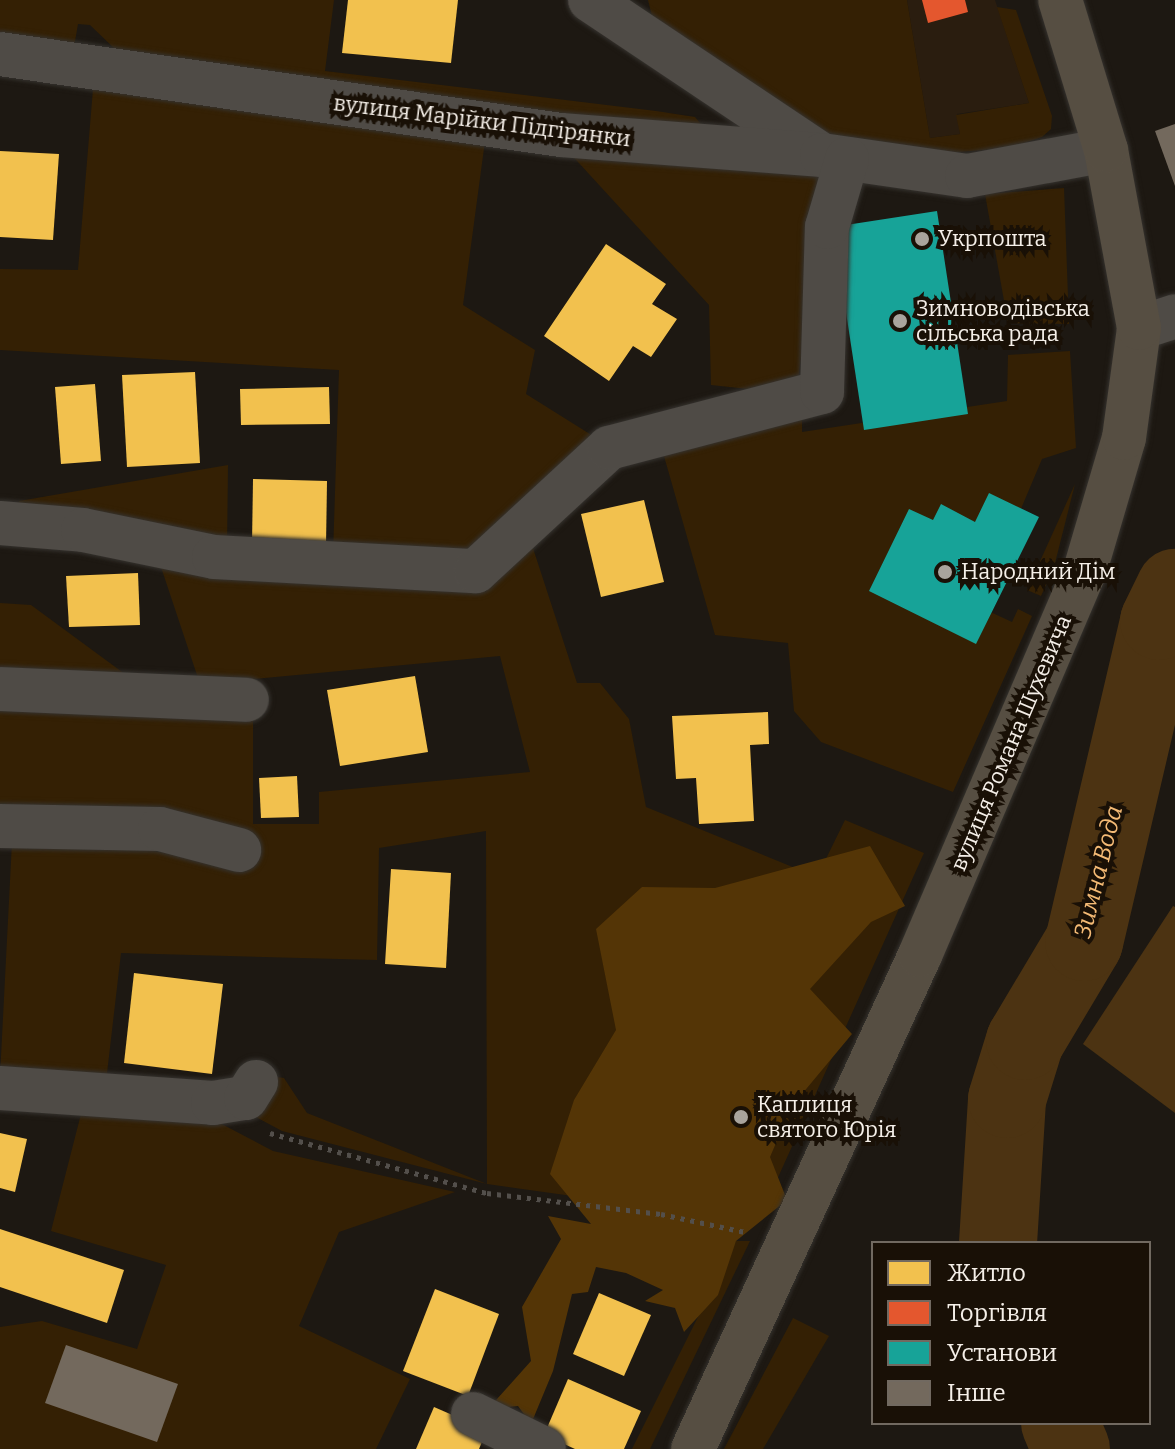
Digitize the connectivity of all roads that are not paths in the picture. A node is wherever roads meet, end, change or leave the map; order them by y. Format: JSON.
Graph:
{"nodes":[{"id":1,"x":590,"y":0,"type":"edge"},
{"id":2,"x":1060,"y":0,"type":"edge"},
{"id":3,"x":0,"y":54,"type":"edge"},
{"id":4,"x":1106,"y":150,"type":"junction"},
{"id":5,"x":834,"y":157,"type":"junction"},
{"id":6,"x":1157,"y":322,"type":"edge"},
{"id":7,"x":0,"y":523,"type":"edge"},
{"id":8,"x":0,"y":689,"type":"edge"},
{"id":9,"x":247,"y":700,"type":"dead end"},
{"id":10,"x":0,"y":826,"type":"edge"},
{"id":11,"x":239,"y":850,"type":"dead end"},
{"id":12,"x":256,"y":1082,"type":"dead end"},
{"id":13,"x":0,"y":1088,"type":"edge"},
{"id":14,"x":473,"y":1414,"type":"dead end"},
{"id":15,"x":544,"y":1449,"type":"edge"},
{"id":16,"x":693,"y":1449,"type":"edge"}],
"edges":[{"from":1,"to":5,"type":"street"},
{"from":2,"to":4,"type":"main road","name":"вулиця Романа Шухевича"},
{"from":3,"to":5,"type":"street","name":"вулиця Марійки Підгірянки"},
{"from":4,"to":5,"type":"street","name":"вулиця Марійки Підгірянки"},
{"from":4,"to":6,"type":"main road","name":"вулиця Романа Шухевича"},
{"from":5,"to":7,"type":"street"},
{"from":6,"to":16,"type":"main road","name":"вулиця Романа Шухевича"},
{"from":8,"to":9,"type":"street"},
{"from":10,"to":11,"type":"street"},
{"from":12,"to":13,"type":"street"},
{"from":14,"to":15,"type":"street"}]}
